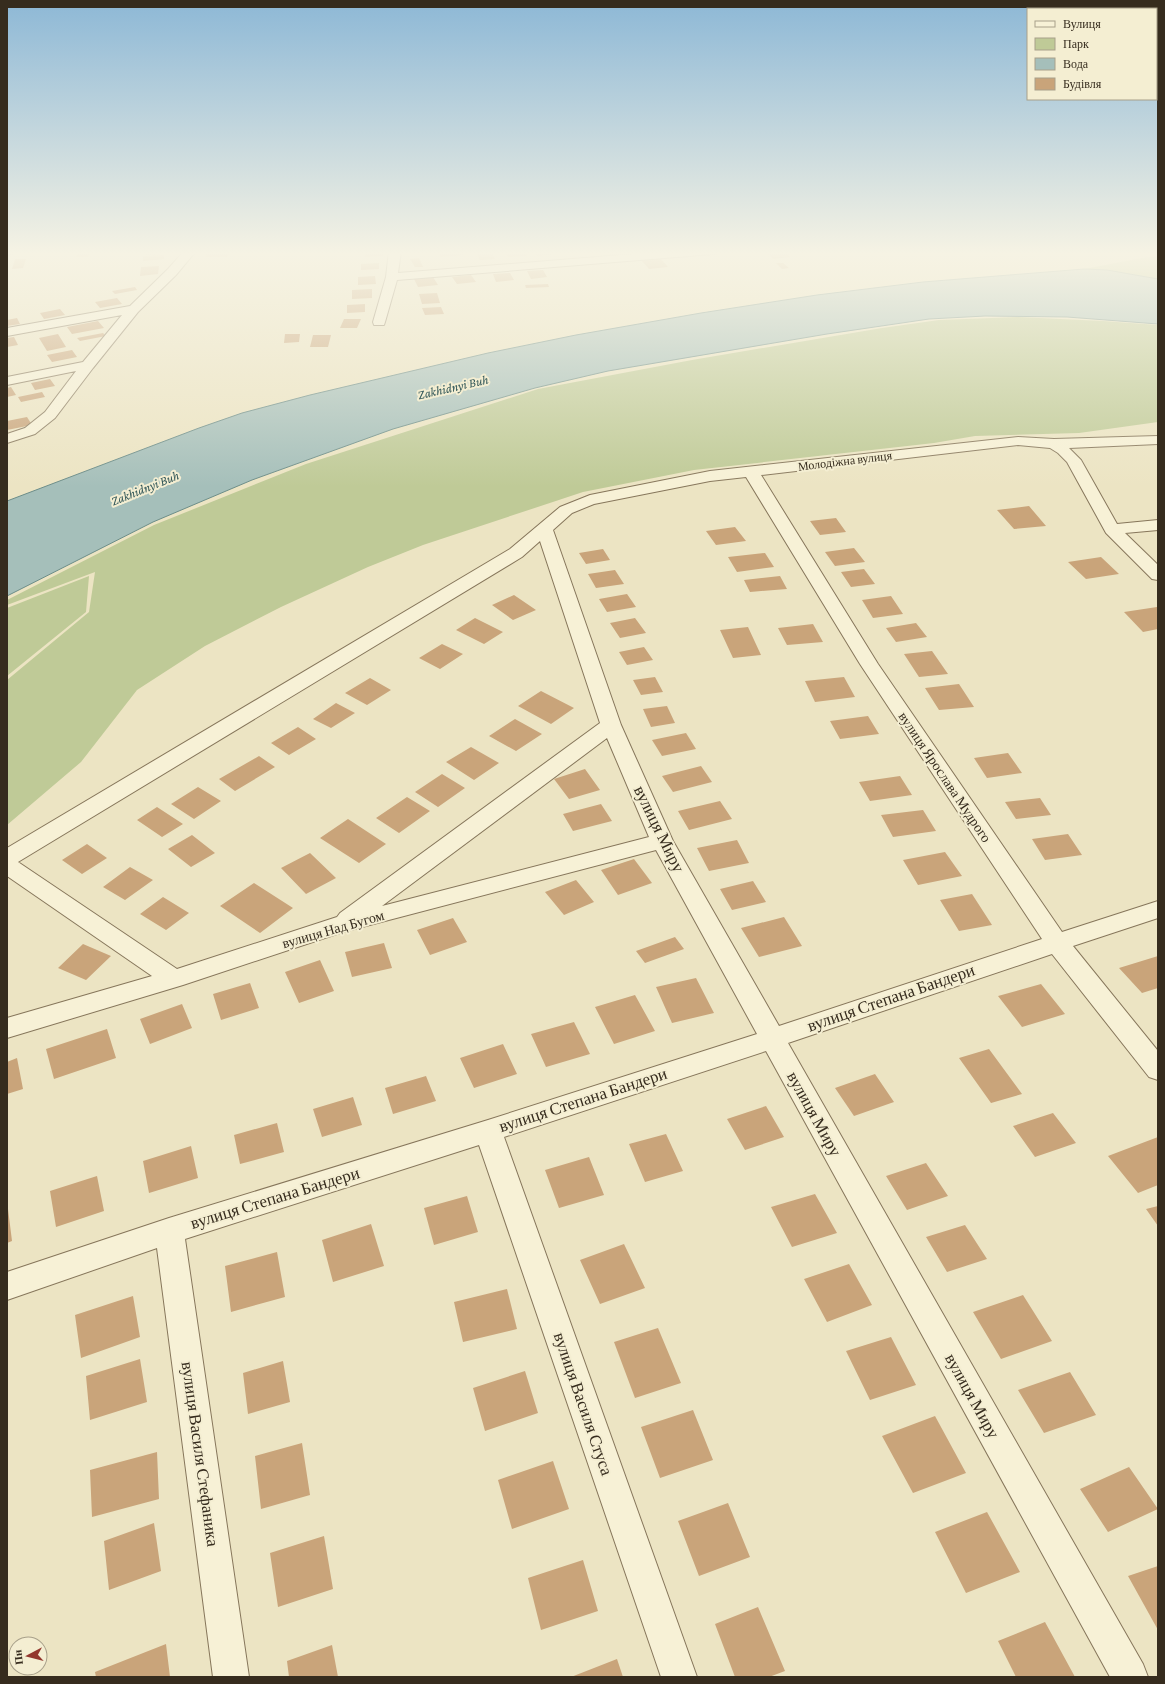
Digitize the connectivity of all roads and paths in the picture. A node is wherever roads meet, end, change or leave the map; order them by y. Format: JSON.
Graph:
{"nodes":[{"id":1,"x":20,"y":330,"type":"edge"},
{"id":2,"x":117,"y":330,"type":"edge"},
{"id":3,"x":7,"y":332,"type":"edge"},
{"id":4,"x":88,"y":365,"type":"junction"},
{"id":5,"x":7,"y":381,"type":"edge"},
{"id":6,"x":7,"y":439,"type":"edge"},
{"id":7,"x":1158,"y":440,"type":"edge"},
{"id":8,"x":1054,"y":444,"type":"junction"},
{"id":9,"x":751,"y":472,"type":"junction"},
{"id":10,"x":1158,"y":525,"type":"edge"},
{"id":11,"x":544,"y":529,"type":"junction"},
{"id":12,"x":1112,"y":530,"type":"junction"},
{"id":13,"x":1158,"y":575,"type":"edge"},
{"id":14,"x":611,"y":725,"type":"junction"},
{"id":15,"x":662,"y":841,"type":"junction"},
{"id":16,"x":7,"y":858,"type":"edge"},
{"id":17,"x":7,"y":865,"type":"edge"},
{"id":18,"x":1158,"y":909,"type":"edge"},
{"id":19,"x":339,"y":925,"type":"junction"},
{"id":20,"x":1056,"y":942,"type":"junction"},
{"id":21,"x":174,"y":979,"type":"junction"},
{"id":22,"x":7,"y":1028,"type":"edge"},
{"id":23,"x":772,"y":1039,"type":"junction"},
{"id":24,"x":1158,"y":1070,"type":"edge"},
{"id":25,"x":488,"y":1131,"type":"junction"},
{"id":26,"x":169,"y":1231,"type":"junction"},
{"id":27,"x":7,"y":1286,"type":"edge"},
{"id":28,"x":231,"y":1677,"type":"edge"},
{"id":29,"x":679,"y":1677,"type":"edge"},
{"id":30,"x":1130,"y":1677,"type":"edge"}],
"edges":[{"from":1,"to":3,"type":"street"},
{"from":2,"to":4,"type":"street"},
{"from":4,"to":5,"type":"street"},
{"from":4,"to":6,"type":"street"},
{"from":7,"to":8,"type":"street","name":"Молодіжна вулиця"},
{"from":8,"to":9,"type":"street","name":"Молодіжна вулиця"},
{"from":8,"to":12,"type":"street"},
{"from":9,"to":11,"type":"street","name":"Молодіжна вулиця"},
{"from":9,"to":20,"type":"street","name":"вулиця Ярослава Мудрого"},
{"from":10,"to":12,"type":"street"},
{"from":11,"to":14,"type":"street","name":"вулиця Миру"},
{"from":11,"to":16,"type":"street","name":"Молодіжна вулиця"},
{"from":12,"to":13,"type":"street"},
{"from":14,"to":15,"type":"street","name":"вулиця Миру"},
{"from":14,"to":19,"type":"street"},
{"from":15,"to":19,"type":"street","name":"вулиця Над Бугом"},
{"from":15,"to":23,"type":"street","name":"вулиця Миру"},
{"from":17,"to":21,"type":"street"},
{"from":18,"to":20,"type":"street","name":"вулиця Степана Бандери"},
{"from":19,"to":21,"type":"street","name":"вулиця Над Бугом"},
{"from":20,"to":23,"type":"street","name":"вулиця Степана Бандери"},
{"from":20,"to":24,"type":"street","name":"вулиця Ярослава Мудрого"},
{"from":21,"to":22,"type":"street","name":"вулиця Над Бугом"},
{"from":23,"to":25,"type":"street","name":"вулиця Степана Бандери"},
{"from":23,"to":30,"type":"street","name":"вулиця Миру"},
{"from":25,"to":26,"type":"street","name":"вулиця Степана Бандери"},
{"from":25,"to":29,"type":"street","name":"вулиця Василя Стуса"},
{"from":26,"to":27,"type":"street","name":"вулиця Степана Бандери"},
{"from":26,"to":28,"type":"street","name":"вулиця Василя Стефаника"}]}
